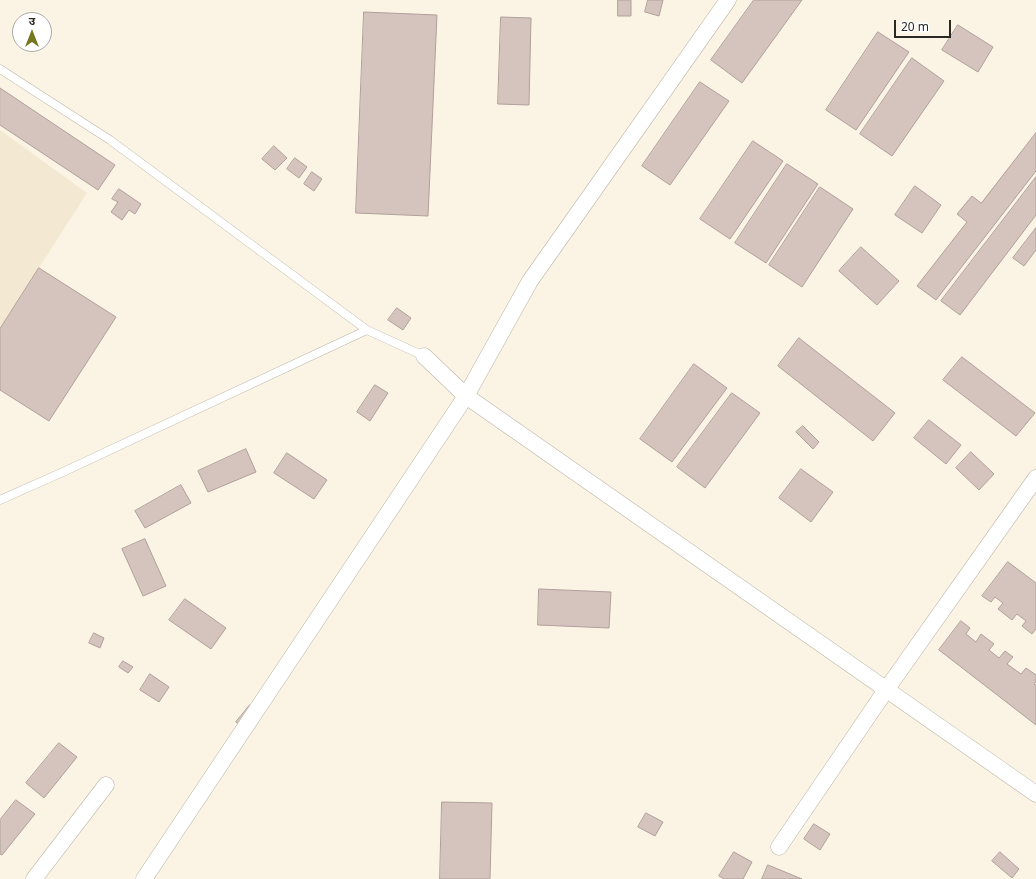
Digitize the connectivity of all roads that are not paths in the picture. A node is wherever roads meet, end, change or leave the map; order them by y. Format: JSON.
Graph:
{"nodes":[{"id":1,"x":728,"y":0,"type":"edge"},
{"id":2,"x":0,"y":69,"type":"edge"},
{"id":3,"x":367,"y":330,"type":"junction"},
{"id":4,"x":424,"y":356,"type":"joint"},
{"id":5,"x":466,"y":396,"type":"junction"},
{"id":6,"x":1036,"y":478,"type":"edge"},
{"id":7,"x":0,"y":500,"type":"edge"},
{"id":8,"x":886,"y":690,"type":"junction"},
{"id":9,"x":106,"y":785,"type":"dead end"},
{"id":10,"x":1036,"y":794,"type":"edge"},
{"id":11,"x":779,"y":847,"type":"dead end"},
{"id":12,"x":34,"y":879,"type":"edge"},
{"id":13,"x":144,"y":879,"type":"edge"}],
"edges":[{"from":1,"to":5,"type":"street"},
{"from":2,"to":3,"type":"lane"},
{"from":3,"to":4,"type":"lane"},
{"from":3,"to":7,"type":"lane"},
{"from":4,"to":5,"type":"street"},
{"from":5,"to":8,"type":"street"},
{"from":5,"to":13,"type":"street"},
{"from":6,"to":8,"type":"street"},
{"from":8,"to":10,"type":"street"},
{"from":8,"to":11,"type":"street"},
{"from":9,"to":12,"type":"street"}]}
